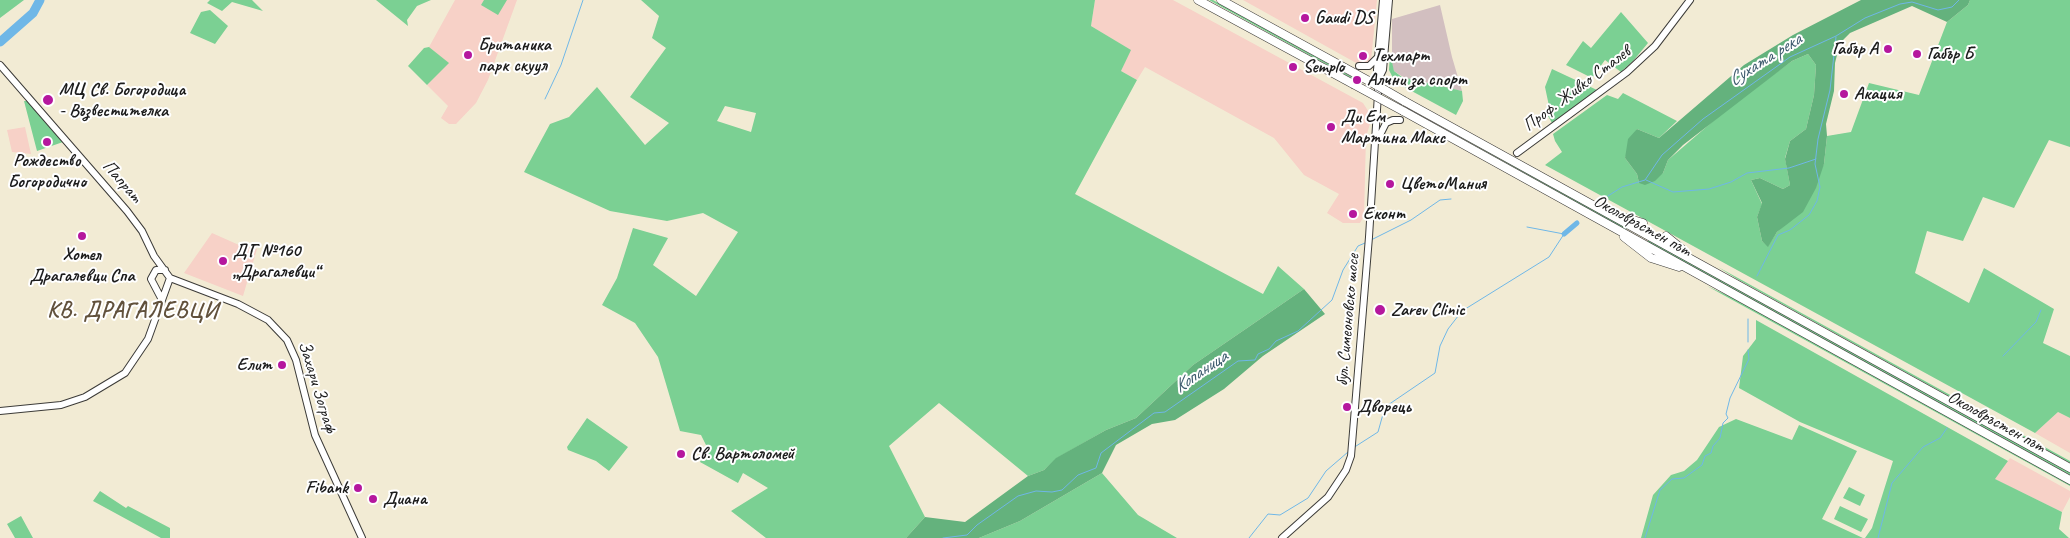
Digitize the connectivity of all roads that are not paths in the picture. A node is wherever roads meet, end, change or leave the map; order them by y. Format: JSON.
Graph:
{"nodes":[{"id":1,"x":1198,"y":0,"type":"edge"},
{"id":2,"x":1221,"y":0,"type":"edge"},
{"id":3,"x":1383,"y":0,"type":"edge"},
{"id":4,"x":1389,"y":0,"type":"edge"},
{"id":5,"x":1690,"y":0,"type":"edge"},
{"id":6,"x":1378,"y":57,"type":"junction"},
{"id":7,"x":0,"y":65,"type":"edge"},
{"id":8,"x":1357,"y":70,"type":"junction"},
{"id":9,"x":1379,"y":78,"type":"junction"},
{"id":10,"x":1400,"y":120,"type":"dead end"},
{"id":11,"x":1517,"y":153,"type":"dead end"},
{"id":12,"x":1374,"y":155,"type":"junction"},
{"id":13,"x":1606,"y":212,"type":"junction"},
{"id":14,"x":1643,"y":223,"type":"dead end"},
{"id":15,"x":1666,"y":236,"type":"dead end"},
{"id":16,"x":154,"y":256,"type":"junction"},
{"id":17,"x":1704,"y":265,"type":"junction"},
{"id":18,"x":165,"y":270,"type":"junction"},
{"id":19,"x":155,"y":271,"type":"junction"},
{"id":20,"x":170,"y":278,"type":"junction"},
{"id":21,"x":166,"y":286,"type":"junction"},
{"id":22,"x":157,"y":287,"type":"junction"},
{"id":23,"x":161,"y":298,"type":"junction"},
{"id":24,"x":0,"y":411,"type":"edge"},
{"id":25,"x":2070,"y":468,"type":"edge"},
{"id":26,"x":2070,"y":480,"type":"edge"},
{"id":27,"x":362,"y":538,"type":"edge"},
{"id":28,"x":1282,"y":538,"type":"edge"}],
"edges":[{"from":1,"to":26,"type":"highway","name":"Околовръстен път","bridge":true},
{"from":2,"to":8,"type":"highway","name":"Околовръстен път"},
{"from":3,"to":6,"type":"street","name":"бул. Симеоновско шосе"},
{"from":4,"to":9,"type":"street","name":"бул. Симеоновско шосе"},
{"from":5,"to":11,"type":"street","name":"Проф. Живко Сталев"},
{"from":6,"to":8,"type":"street"},
{"from":6,"to":9,"type":"street","name":"бул. Симеоновско шосе"},
{"from":7,"to":16,"type":"street","name":"Папрат"},
{"from":8,"to":13,"type":"highway","name":"Околовръстен път","bridge":true},
{"from":9,"to":12,"type":"street","name":"бул. Симеоновско шосе"},
{"from":10,"to":12,"type":"street"},
{"from":12,"to":28,"type":"street","name":"бул. Симеоновско шосе"},
{"from":13,"to":14,"type":"highway"},
{"from":13,"to":17,"type":"highway","name":"Околовръстен път"},
{"from":15,"to":17,"type":"highway"},
{"from":16,"to":18,"type":"street","name":"Папрат"},
{"from":16,"to":19,"type":"street","name":"Папрат"},
{"from":17,"to":25,"type":"highway","name":"Околовръстен път"},
{"from":18,"to":19,"type":"street"},
{"from":18,"to":20,"type":"street"},
{"from":19,"to":22,"type":"street"},
{"from":20,"to":21,"type":"street"},
{"from":20,"to":27,"type":"street","name":"Захари Зограф"},
{"from":21,"to":22,"type":"street"},
{"from":21,"to":23,"type":"street"},
{"from":22,"to":23,"type":"street"},
{"from":23,"to":24,"type":"street"}]}
